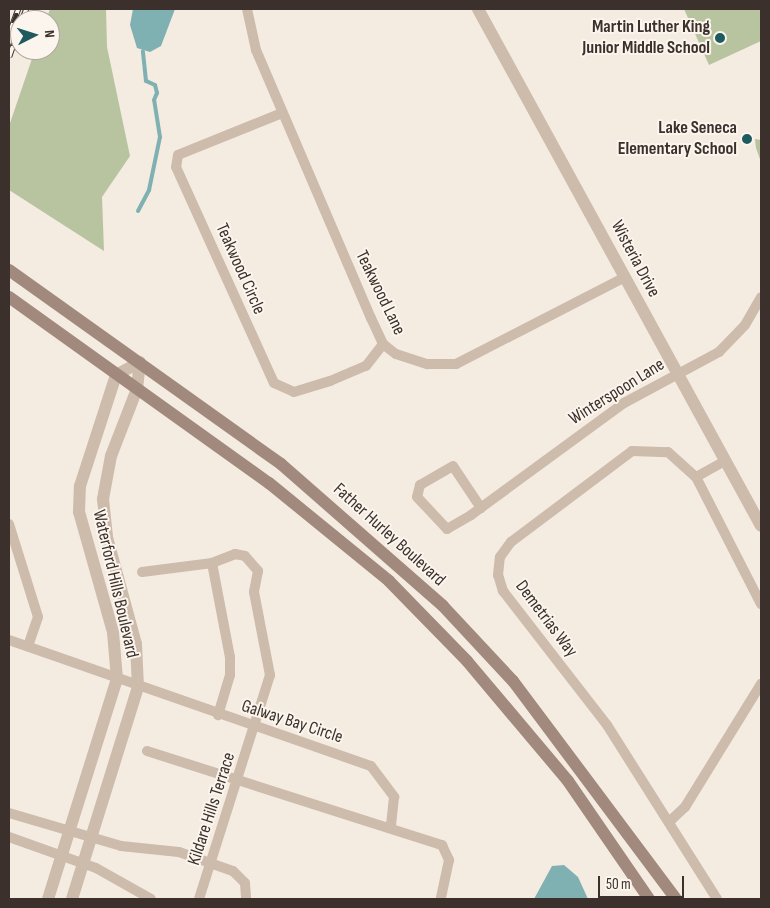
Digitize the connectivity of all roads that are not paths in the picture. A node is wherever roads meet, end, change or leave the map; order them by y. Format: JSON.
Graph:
{"nodes":[{"id":1,"x":247,"y":9,"type":"edge"},
{"id":2,"x":478,"y":9,"type":"edge"},
{"id":3,"x":282,"y":112,"type":"junction"},
{"id":4,"x":9,"y":270,"type":"edge"},
{"id":5,"x":625,"y":277,"type":"junction"},
{"id":6,"x":9,"y":297,"type":"edge"},
{"id":7,"x":761,"y":297,"type":"edge"},
{"id":8,"x":383,"y":344,"type":"junction"},
{"id":9,"x":140,"y":362,"type":"junction"},
{"id":10,"x":116,"y":374,"type":"junction"},
{"id":11,"x":677,"y":374,"type":"junction"},
{"id":12,"x":138,"y":389,"type":"junction"},
{"id":13,"x":725,"y":461,"type":"junction"},
{"id":14,"x":696,"y":477,"type":"junction"},
{"id":15,"x":480,"y":508,"type":"junction"},
{"id":16,"x":9,"y":524,"type":"edge"},
{"id":17,"x":761,"y":526,"type":"edge"},
{"id":18,"x":212,"y":563,"type":"junction"},
{"id":19,"x":142,"y":572,"type":"dead end"},
{"id":20,"x":761,"y":604,"type":"edge"},
{"id":21,"x":9,"y":640,"type":"edge"},
{"id":22,"x":28,"y":646,"type":"junction"},
{"id":23,"x":117,"y":679,"type":"junction"},
{"id":24,"x":761,"y":684,"type":"edge"},
{"id":25,"x":138,"y":687,"type":"junction"},
{"id":26,"x":218,"y":716,"type":"junction"},
{"id":27,"x":254,"y":728,"type":"junction"},
{"id":28,"x":148,"y":751,"type":"dead end"},
{"id":29,"x":239,"y":779,"type":"junction"},
{"id":30,"x":9,"y":813,"type":"edge"},
{"id":31,"x":670,"y":821,"type":"junction"},
{"id":32,"x":391,"y":826,"type":"junction"},
{"id":33,"x":70,"y":832,"type":"junction"},
{"id":34,"x":9,"y":837,"type":"edge"},
{"id":35,"x":92,"y":838,"type":"junction"},
{"id":36,"x":62,"y":856,"type":"junction"},
{"id":37,"x":84,"y":863,"type":"junction"},
{"id":38,"x":211,"y":864,"type":"junction"},
{"id":39,"x":48,"y":899,"type":"edge"},
{"id":40,"x":72,"y":899,"type":"edge"},
{"id":41,"x":151,"y":899,"type":"edge"},
{"id":42,"x":199,"y":899,"type":"edge"},
{"id":43,"x":246,"y":899,"type":"edge"},
{"id":44,"x":441,"y":899,"type":"edge"},
{"id":45,"x":649,"y":899,"type":"edge"},
{"id":46,"x":676,"y":899,"type":"edge"},
{"id":47,"x":717,"y":899,"type":"edge"}],
"edges":[{"from":1,"to":3,"type":"street","name":"Teakwood Lane"},
{"from":2,"to":5,"type":"street","name":"Wisteria Drive"},
{"from":3,"to":8,"type":"street","name":"Teakwood Lane"},
{"from":3,"to":8,"type":"street","name":"Teakwood Circle"},
{"from":4,"to":9,"type":"main road","name":"Father Hurley Boulevard"},
{"from":5,"to":8,"type":"street","name":"Teakwood Lane"},
{"from":5,"to":11,"type":"street","name":"Wisteria Drive"},
{"from":6,"to":10,"type":"main road","name":"Father Hurley Boulevard"},
{"from":7,"to":11,"type":"street","name":"Winterspoon Lane"},
{"from":9,"to":10,"type":"street"},
{"from":9,"to":12,"type":"street","name":"Waterford Hills Boulevard"},
{"from":9,"to":46,"type":"main road","name":"Father Hurley Boulevard"},
{"from":10,"to":12,"type":"main road","name":"Father Hurley Boulevard"},
{"from":10,"to":23,"type":"street","name":"Waterford Hills Boulevard"},
{"from":11,"to":13,"type":"street","name":"Wisteria Drive"},
{"from":11,"to":15,"type":"street","name":"Winterspoon Lane"},
{"from":12,"to":25,"type":"street","name":"Waterford Hills Boulevard"},
{"from":12,"to":45,"type":"main road","name":"Father Hurley Boulevard"},
{"from":13,"to":14,"type":"street"},
{"from":13,"to":17,"type":"street","name":"Wisteria Drive"},
{"from":14,"to":20,"type":"street","name":"Demetrias Way"},
{"from":14,"to":31,"type":"street","name":"Demetrias Way"},
{"from":15,"to":15,"type":"street","name":"Winterspoon Lane"},
{"from":16,"to":22,"type":"street"},
{"from":18,"to":19,"type":"street"},
{"from":18,"to":26,"type":"street"},
{"from":18,"to":27,"type":"street","name":"Kildare Hills Terrace"},
{"from":21,"to":22,"type":"street","name":"Galway Bay Circle"},
{"from":22,"to":23,"type":"street","name":"Galway Bay Circle"},
{"from":23,"to":25,"type":"street","name":"Galway Bay Circle"},
{"from":23,"to":33,"type":"street","name":"Waterford Hills Boulevard"},
{"from":24,"to":31,"type":"street"},
{"from":25,"to":26,"type":"street","name":"Galway Bay Circle"},
{"from":25,"to":35,"type":"street","name":"Waterford Hills Boulevard"},
{"from":26,"to":27,"type":"street","name":"Galway Bay Circle"},
{"from":27,"to":29,"type":"street","name":"Kildare Hills Terrace"},
{"from":27,"to":32,"type":"street","name":"Galway Bay Circle"},
{"from":28,"to":29,"type":"street"},
{"from":29,"to":32,"type":"street"},
{"from":29,"to":38,"type":"street","name":"Kildare Hills Terrace"},
{"from":30,"to":33,"type":"street"},
{"from":31,"to":47,"type":"street","name":"Demetrias Way"},
{"from":32,"to":44,"type":"street"},
{"from":33,"to":35,"type":"street"},
{"from":33,"to":36,"type":"street","name":"Waterford Hills Boulevard"},
{"from":34,"to":36,"type":"street"},
{"from":35,"to":37,"type":"street","name":"Waterford Hills Boulevard"},
{"from":35,"to":38,"type":"street"},
{"from":36,"to":37,"type":"street"},
{"from":36,"to":39,"type":"street","name":"Waterford Hills Boulevard"},
{"from":37,"to":40,"type":"street","name":"Waterford Hills Boulevard"},
{"from":37,"to":41,"type":"street"},
{"from":38,"to":42,"type":"street","name":"Kildare Hills Terrace"},
{"from":38,"to":43,"type":"street"}]}
